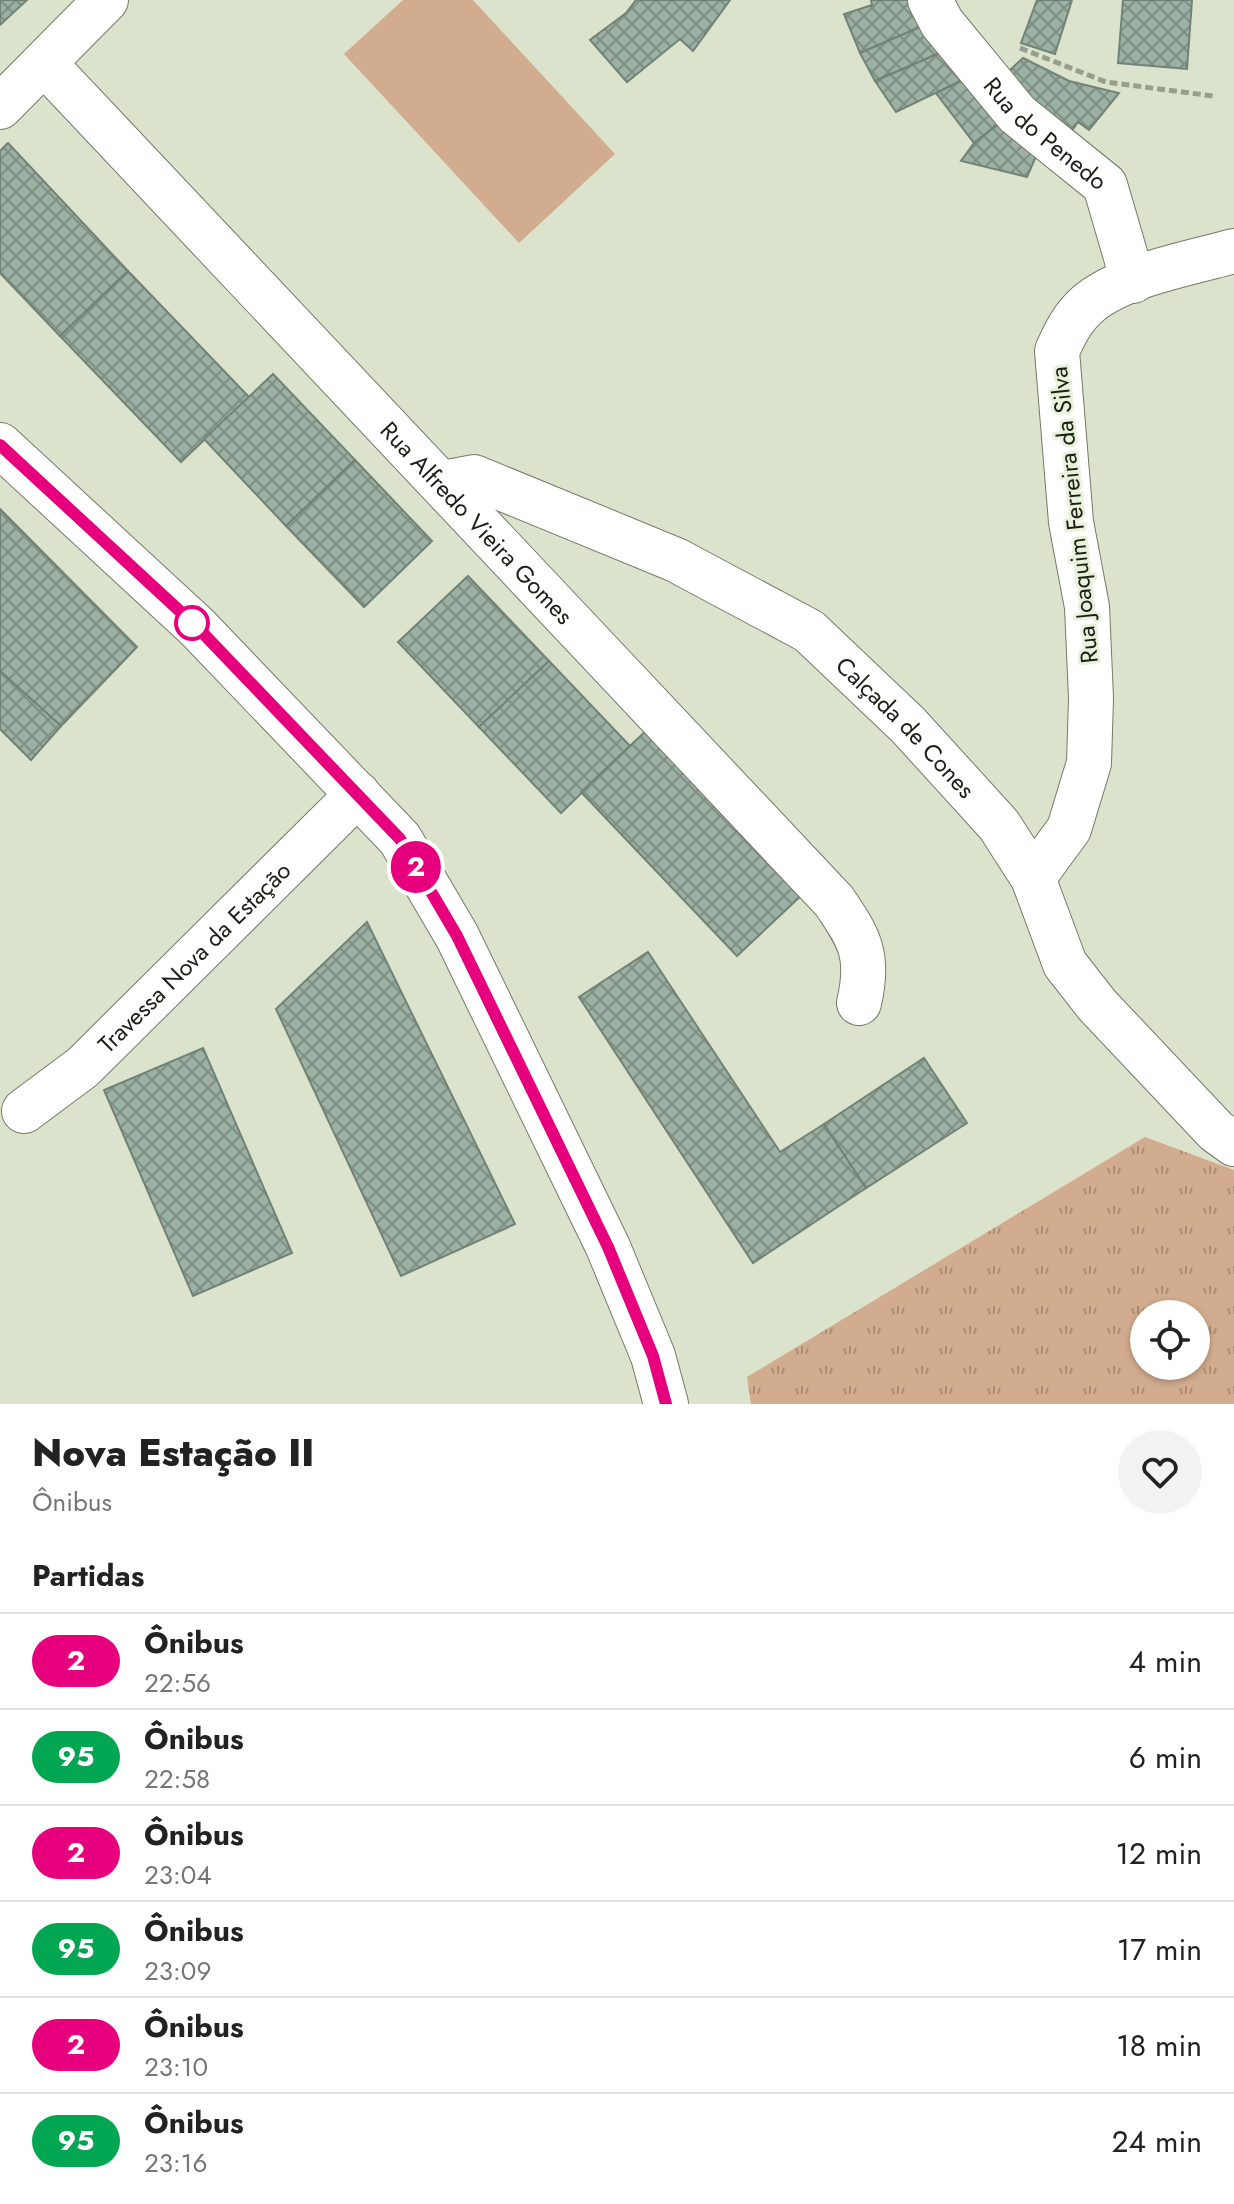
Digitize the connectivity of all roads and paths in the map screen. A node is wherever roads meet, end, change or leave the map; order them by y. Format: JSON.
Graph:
{"nodes":[{"id":1,"x":106,"y":0,"type":"edge"},
{"id":2,"x":930,"y":0,"type":"edge"},
{"id":3,"x":1010,"y":44,"type":"dead end"},
{"id":4,"x":45,"y":64,"type":"junction"},
{"id":5,"x":1213,"y":96,"type":"dead end"},
{"id":6,"x":0,"y":107,"type":"edge"},
{"id":7,"x":1234,"y":251,"type":"edge"},
{"id":8,"x":1133,"y":281,"type":"junction"},
{"id":9,"x":0,"y":445,"type":"edge"},
{"id":10,"x":442,"y":483,"type":"junction"},
{"id":11,"x":358,"y":794,"type":"junction"},
{"id":12,"x":1033,"y":878,"type":"junction"},
{"id":13,"x":859,"y":1003,"type":"dead end"},
{"id":14,"x":24,"y":1111,"type":"dead end"},
{"id":15,"x":1234,"y":1144,"type":"edge"},
{"id":16,"x":666,"y":1404,"type":"edge"}],
"edges":[{"from":1,"to":4,"type":"street"},
{"from":2,"to":8,"type":"street","name":"Rua do Penedo"},
{"from":3,"to":5,"type":"path"},
{"from":4,"to":6,"type":"street"},
{"from":4,"to":10,"type":"street","name":"Rua Alfredo Vieira Gomes"},
{"from":7,"to":8,"type":"street","name":"Rua Joaquim Ferreira da Silva"},
{"from":8,"to":12,"type":"street","name":"Rua Joaquim Ferreira da Silva"},
{"from":9,"to":11,"type":"street"},
{"from":10,"to":12,"type":"street","name":"Calçada de Cones"},
{"from":10,"to":13,"type":"street","name":"Rua Alfredo Vieira Gomes"},
{"from":11,"to":14,"type":"street","name":"Travessa Nova da Estação"},
{"from":11,"to":16,"type":"street"},
{"from":12,"to":15,"type":"street","name":"Calçada de Cones"}]}
